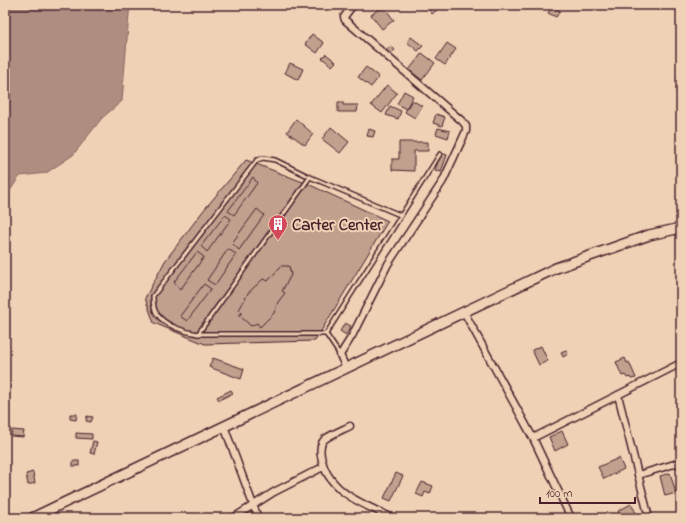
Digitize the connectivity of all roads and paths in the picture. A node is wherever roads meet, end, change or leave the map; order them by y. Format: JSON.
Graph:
{"nodes":[{"id":1,"x":353,"y":5,"type":"edge"},
{"id":2,"x":440,"y":154,"type":"dead end"},
{"id":3,"x":310,"y":177,"type":"junction"},
{"id":4,"x":400,"y":215,"type":"junction"},
{"id":5,"x":681,"y":228,"type":"edge"},
{"id":6,"x":464,"y":312,"type":"junction"},
{"id":7,"x":198,"y":334,"type":"junction"},
{"id":8,"x":326,"y":334,"type":"junction"},
{"id":9,"x":340,"y":355,"type":"junction"},
{"id":10,"x":681,"y":363,"type":"edge"},
{"id":11,"x":346,"y":368,"type":"junction"},
{"id":12,"x":618,"y":395,"type":"junction"},
{"id":13,"x":224,"y":426,"type":"junction"},
{"id":14,"x":350,"y":426,"type":"dead end"},
{"id":15,"x":533,"y":438,"type":"junction"},
{"id":16,"x":681,"y":462,"type":"edge"},
{"id":17,"x":323,"y":467,"type":"junction"},
{"id":18,"x":638,"y":475,"type":"junction"},
{"id":19,"x":253,"y":505,"type":"junction"},
{"id":20,"x":32,"y":518,"type":"edge"},
{"id":21,"x":234,"y":518,"type":"edge"},
{"id":22,"x":258,"y":518,"type":"edge"},
{"id":23,"x":393,"y":518,"type":"edge"},
{"id":24,"x":571,"y":518,"type":"edge"},
{"id":25,"x":649,"y":518,"type":"edge"}],
"edges":[{"from":1,"to":9,"type":"street"},
{"from":2,"to":4,"type":"lane"},
{"from":3,"to":4,"type":"lane"},
{"from":3,"to":7,"type":"lane"},
{"from":3,"to":7,"type":"lane"},
{"from":4,"to":8,"type":"lane"},
{"from":5,"to":6,"type":"main road"},
{"from":6,"to":11,"type":"main road"},
{"from":6,"to":15,"type":"street"},
{"from":7,"to":8,"type":"lane"},
{"from":8,"to":9,"type":"lane"},
{"from":9,"to":11,"type":"street"},
{"from":10,"to":12,"type":"street"},
{"from":11,"to":13,"type":"main road"},
{"from":12,"to":15,"type":"street"},
{"from":12,"to":18,"type":"street"},
{"from":13,"to":19,"type":"street"},
{"from":13,"to":20,"type":"main road"},
{"from":14,"to":17,"type":"street"},
{"from":15,"to":24,"type":"street"},
{"from":16,"to":18,"type":"street"},
{"from":17,"to":19,"type":"street"},
{"from":17,"to":23,"type":"street"},
{"from":18,"to":25,"type":"street"},
{"from":19,"to":21,"type":"street"},
{"from":19,"to":22,"type":"street"}]}
